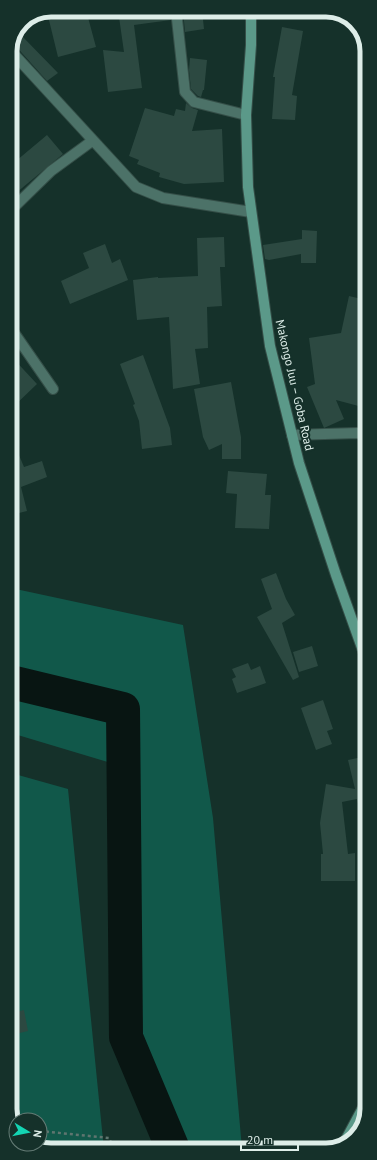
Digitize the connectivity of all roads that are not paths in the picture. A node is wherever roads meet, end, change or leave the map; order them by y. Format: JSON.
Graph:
{"nodes":[{"id":1,"x":177,"y":17,"type":"edge"},
{"id":2,"x":251,"y":17,"type":"edge"},
{"id":3,"x":17,"y":58,"type":"edge"},
{"id":4,"x":246,"y":115,"type":"junction"},
{"id":5,"x":92,"y":141,"type":"junction"},
{"id":6,"x":17,"y":204,"type":"edge"},
{"id":7,"x":251,"y":212,"type":"junction"},
{"id":8,"x":17,"y":337,"type":"edge"},
{"id":9,"x":53,"y":389,"type":"dead end"},
{"id":10,"x":360,"y":434,"type":"edge"},
{"id":11,"x":292,"y":435,"type":"junction"},
{"id":12,"x":360,"y":641,"type":"edge"},
{"id":13,"x":360,"y":1114,"type":"edge"},
{"id":14,"x":350,"y":1133,"type":"edge"}],
"edges":[{"from":1,"to":4,"type":"street"},
{"from":2,"to":4,"type":"street","name":"Makongo Juu – Goba Road"},
{"from":3,"to":5,"type":"street"},
{"from":4,"to":7,"type":"street","name":"Makongo Juu – Goba Road"},
{"from":5,"to":6,"type":"street"},
{"from":5,"to":7,"type":"street"},
{"from":7,"to":11,"type":"street","name":"Makongo Juu – Goba Road"},
{"from":8,"to":9,"type":"street"},
{"from":10,"to":11,"type":"street"},
{"from":11,"to":12,"type":"street","name":"Makongo Juu – Goba Road"},
{"from":13,"to":14,"type":"street"}]}
